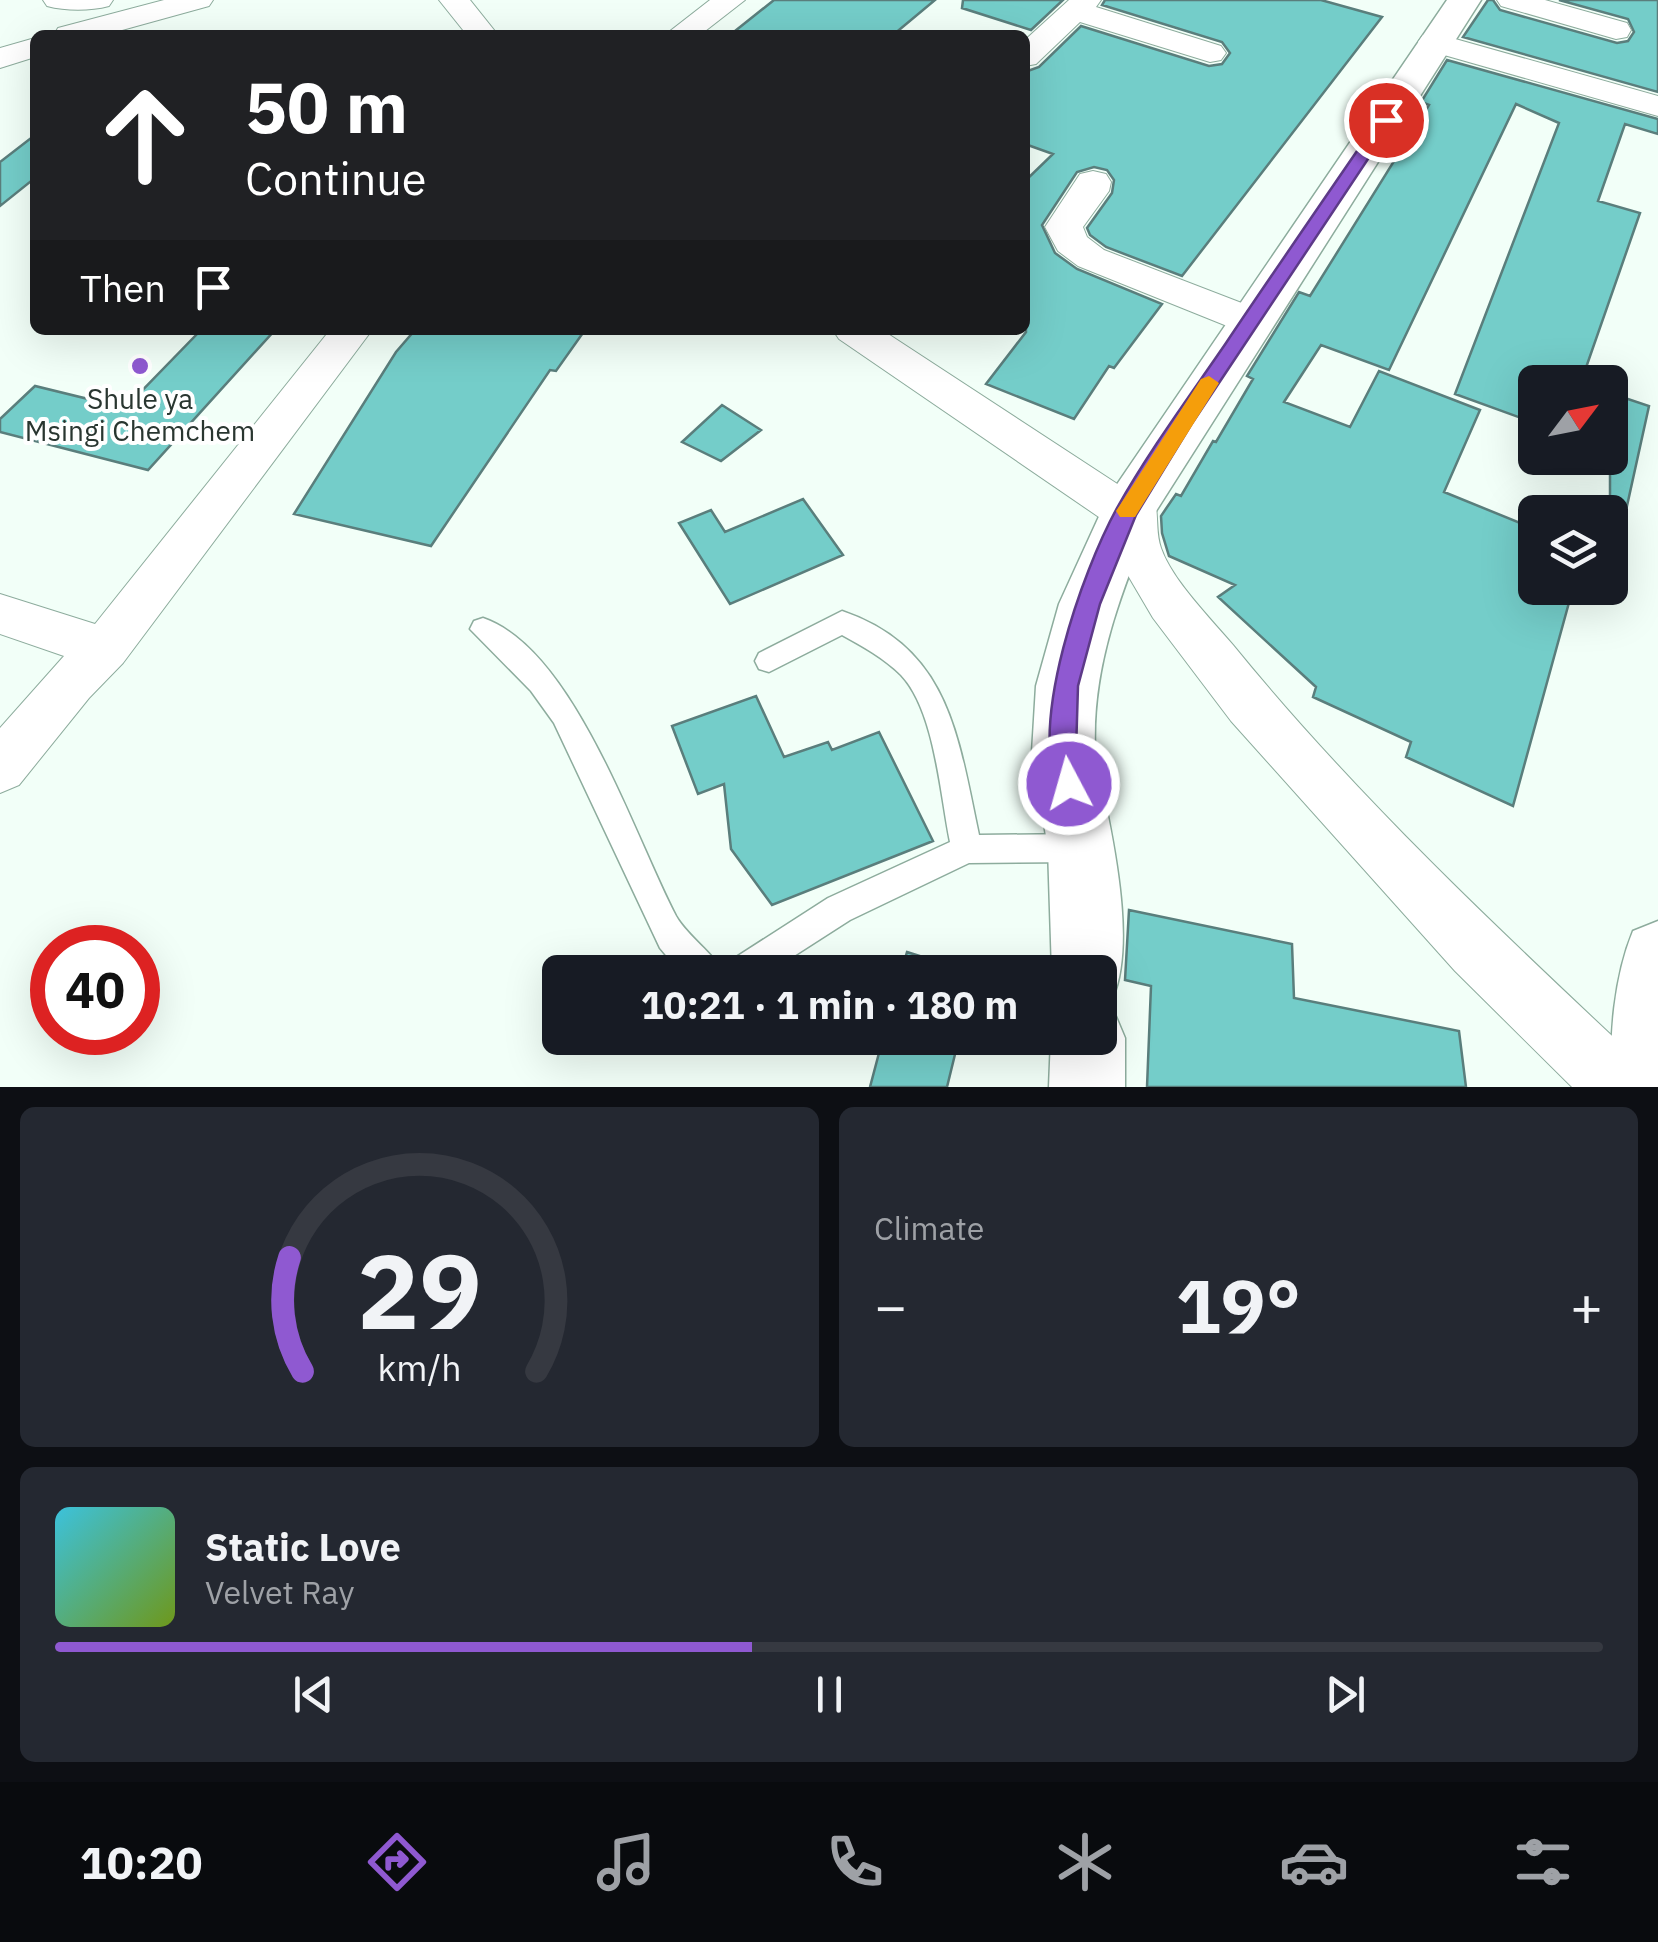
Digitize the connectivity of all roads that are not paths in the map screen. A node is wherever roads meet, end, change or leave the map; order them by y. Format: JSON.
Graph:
{"nodes":[{"id":1,"x":58,"y":0,"type":"edge"},
{"id":2,"x":98,"y":0,"type":"edge"},
{"id":3,"x":198,"y":0,"type":"edge"},
{"id":4,"x":454,"y":0,"type":"edge"},
{"id":5,"x":730,"y":0,"type":"edge"},
{"id":6,"x":1464,"y":0,"type":"edge"},
{"id":7,"x":1512,"y":0,"type":"edge"},
{"id":8,"x":1080,"y":5,"type":"edge"},
{"id":9,"x":119,"y":9,"type":"edge"},
{"id":10,"x":79,"y":30,"type":"edge"},
{"id":11,"x":479,"y":30,"type":"edge"},
{"id":12,"x":687,"y":30,"type":"edge"},
{"id":13,"x":1616,"y":30,"type":"dead end"},
{"id":14,"x":1434,"y":42,"type":"junction"},
{"id":15,"x":30,"y":49,"type":"edge"},
{"id":16,"x":1030,"y":52,"type":"edge"},
{"id":17,"x":1210,"y":53,"type":"dead end"},
{"id":18,"x":0,"y":60,"type":"edge"},
{"id":19,"x":1658,"y":106,"type":"edge"},
{"id":20,"x":1093,"y":182,"type":"dead end"},
{"id":21,"x":1251,"y":321,"type":"junction"},
{"id":22,"x":348,"y":335,"type":"edge"},
{"id":23,"x":861,"y":335,"type":"edge"},
{"id":24,"x":1130,"y":507,"type":"junction"},
{"id":25,"x":0,"y":614,"type":"edge"},
{"id":26,"x":483,"y":628,"type":"dead end"},
{"id":27,"x":105,"y":648,"type":"junction"},
{"id":28,"x":768,"y":661,"type":"dead end"},
{"id":29,"x":0,"y":768,"type":"edge"},
{"id":30,"x":1081,"y":848,"type":"junction"},
{"id":31,"x":967,"y":849,"type":"junction"},
{"id":32,"x":686,"y":955,"type":"edge"},
{"id":33,"x":767,"y":955,"type":"edge"},
{"id":34,"x":1087,"y":955,"type":"edge"},
{"id":35,"x":1658,"y":956,"type":"edge"},
{"id":36,"x":1088,"y":1055,"type":"edge"},
{"id":37,"x":1088,"y":1087,"type":"edge"},
{"id":38,"x":1619,"y":1087,"type":"edge"},
{"id":39,"x":1650,"y":1087,"type":"edge"}],
"edges":[{"from":1,"to":2,"type":"street"},
{"from":3,"to":9,"type":"street"},
{"from":4,"to":11,"type":"street"},
{"from":5,"to":12,"type":"street"},
{"from":6,"to":14,"type":"street"},
{"from":7,"to":13,"type":"street"},
{"from":8,"to":16,"type":"street"},
{"from":8,"to":17,"type":"street"},
{"from":9,"to":10,"type":"street"},
{"from":14,"to":19,"type":"street"},
{"from":14,"to":21,"type":"street"},
{"from":15,"to":18,"type":"street"},
{"from":20,"to":21,"type":"street"},
{"from":21,"to":24,"type":"street"},
{"from":22,"to":27,"type":"street"},
{"from":23,"to":24,"type":"street"},
{"from":24,"to":30,"type":"street"},
{"from":24,"to":38,"type":"street"},
{"from":25,"to":27,"type":"street"},
{"from":26,"to":32,"type":"lane"},
{"from":27,"to":29,"type":"street"},
{"from":28,"to":31,"type":"lane"},
{"from":30,"to":31,"type":"lane"},
{"from":30,"to":34,"type":"street"},
{"from":31,"to":33,"type":"lane"},
{"from":35,"to":39,"type":"street"},
{"from":36,"to":37,"type":"street"}]}
